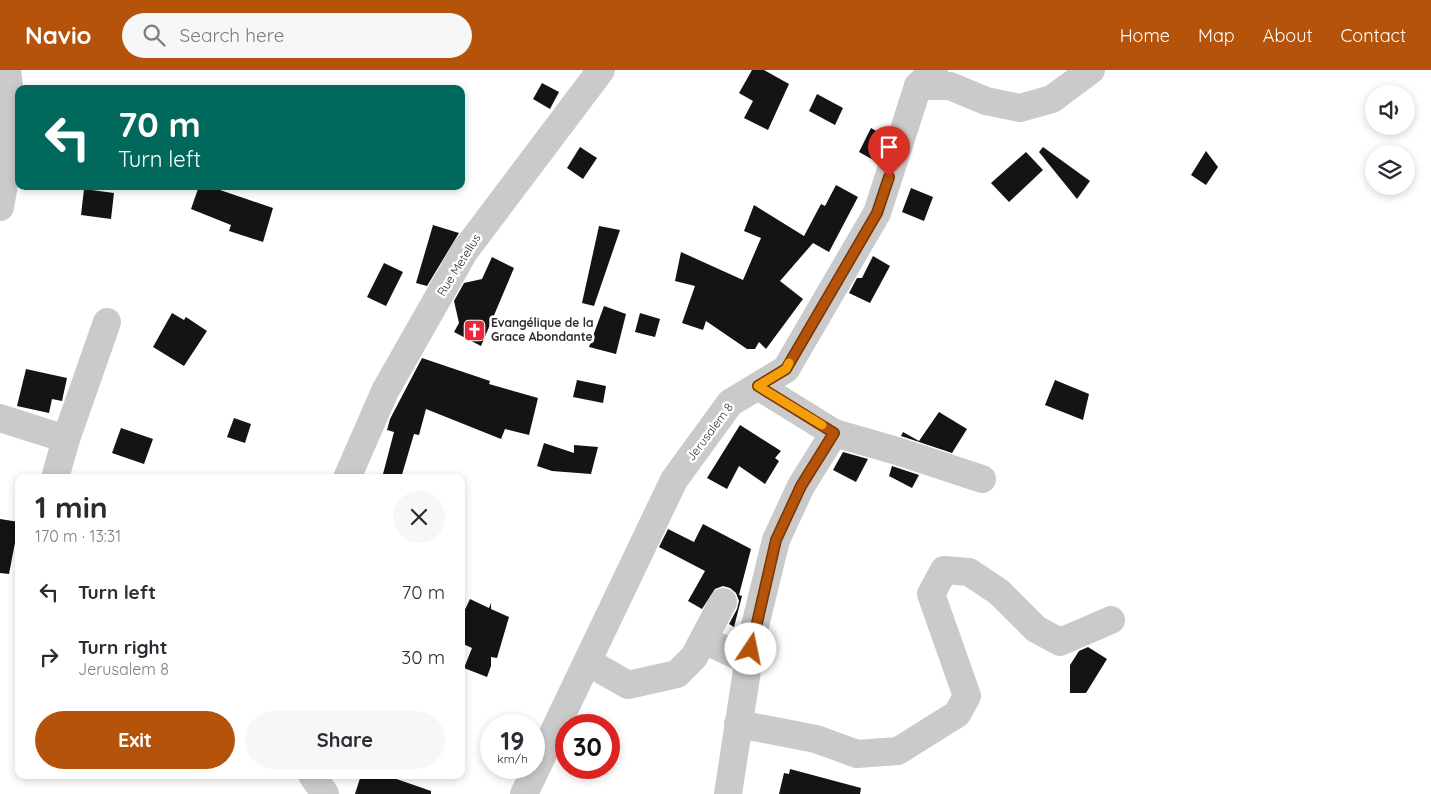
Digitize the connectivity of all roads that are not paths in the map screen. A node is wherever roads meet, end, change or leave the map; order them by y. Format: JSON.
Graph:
{"nodes":[{"id":1,"x":7,"y":70,"type":"edge"},
{"id":2,"x":601,"y":70,"type":"edge"},
{"id":3,"x":1092,"y":70,"type":"edge"},
{"id":4,"x":926,"y":78,"type":"edge"},
{"id":5,"x":0,"y":207,"type":"edge"},
{"id":6,"x":107,"y":322,"type":"dead end"},
{"id":7,"x":758,"y":386,"type":"junction"},
{"id":8,"x":0,"y":418,"type":"edge"},
{"id":9,"x":834,"y":433,"type":"junction"},
{"id":10,"x":66,"y":439,"type":"junction"},
{"id":11,"x":56,"y":474,"type":"edge"},
{"id":12,"x":349,"y":474,"type":"edge"},
{"id":13,"x":982,"y":479,"type":"dead end"},
{"id":14,"x":723,"y":602,"type":"dead end"},
{"id":15,"x":1111,"y":620,"type":"dead end"},
{"id":16,"x":704,"y":640,"type":"junction"},
{"id":17,"x":749,"y":660,"type":"junction"},
{"id":18,"x":588,"y":662,"type":"junction"},
{"id":19,"x":738,"y":724,"type":"junction"},
{"id":20,"x":315,"y":779,"type":"edge"},
{"id":21,"x":325,"y":794,"type":"edge"},
{"id":22,"x":524,"y":794,"type":"edge"},
{"id":23,"x":728,"y":794,"type":"edge"}],
"edges":[{"from":1,"to":5,"type":"street"},
{"from":2,"to":12,"type":"street","name":"Rue Metellus"},
{"from":3,"to":4,"type":"street"},
{"from":4,"to":7,"type":"street","name":"Jerusalem 8"},
{"from":6,"to":10,"type":"street"},
{"from":7,"to":9,"type":"street"},
{"from":7,"to":18,"type":"street","name":"Jerusalem 8"},
{"from":8,"to":10,"type":"street"},
{"from":9,"to":13,"type":"street"},
{"from":9,"to":17,"type":"street"},
{"from":10,"to":11,"type":"street"},
{"from":14,"to":16,"type":"street"},
{"from":15,"to":19,"type":"street"},
{"from":16,"to":17,"type":"street"},
{"from":16,"to":18,"type":"street"},
{"from":17,"to":19,"type":"street"},
{"from":18,"to":22,"type":"street","name":"Jerusalem 8"},
{"from":19,"to":23,"type":"street"},
{"from":20,"to":21,"type":"street"}]}
